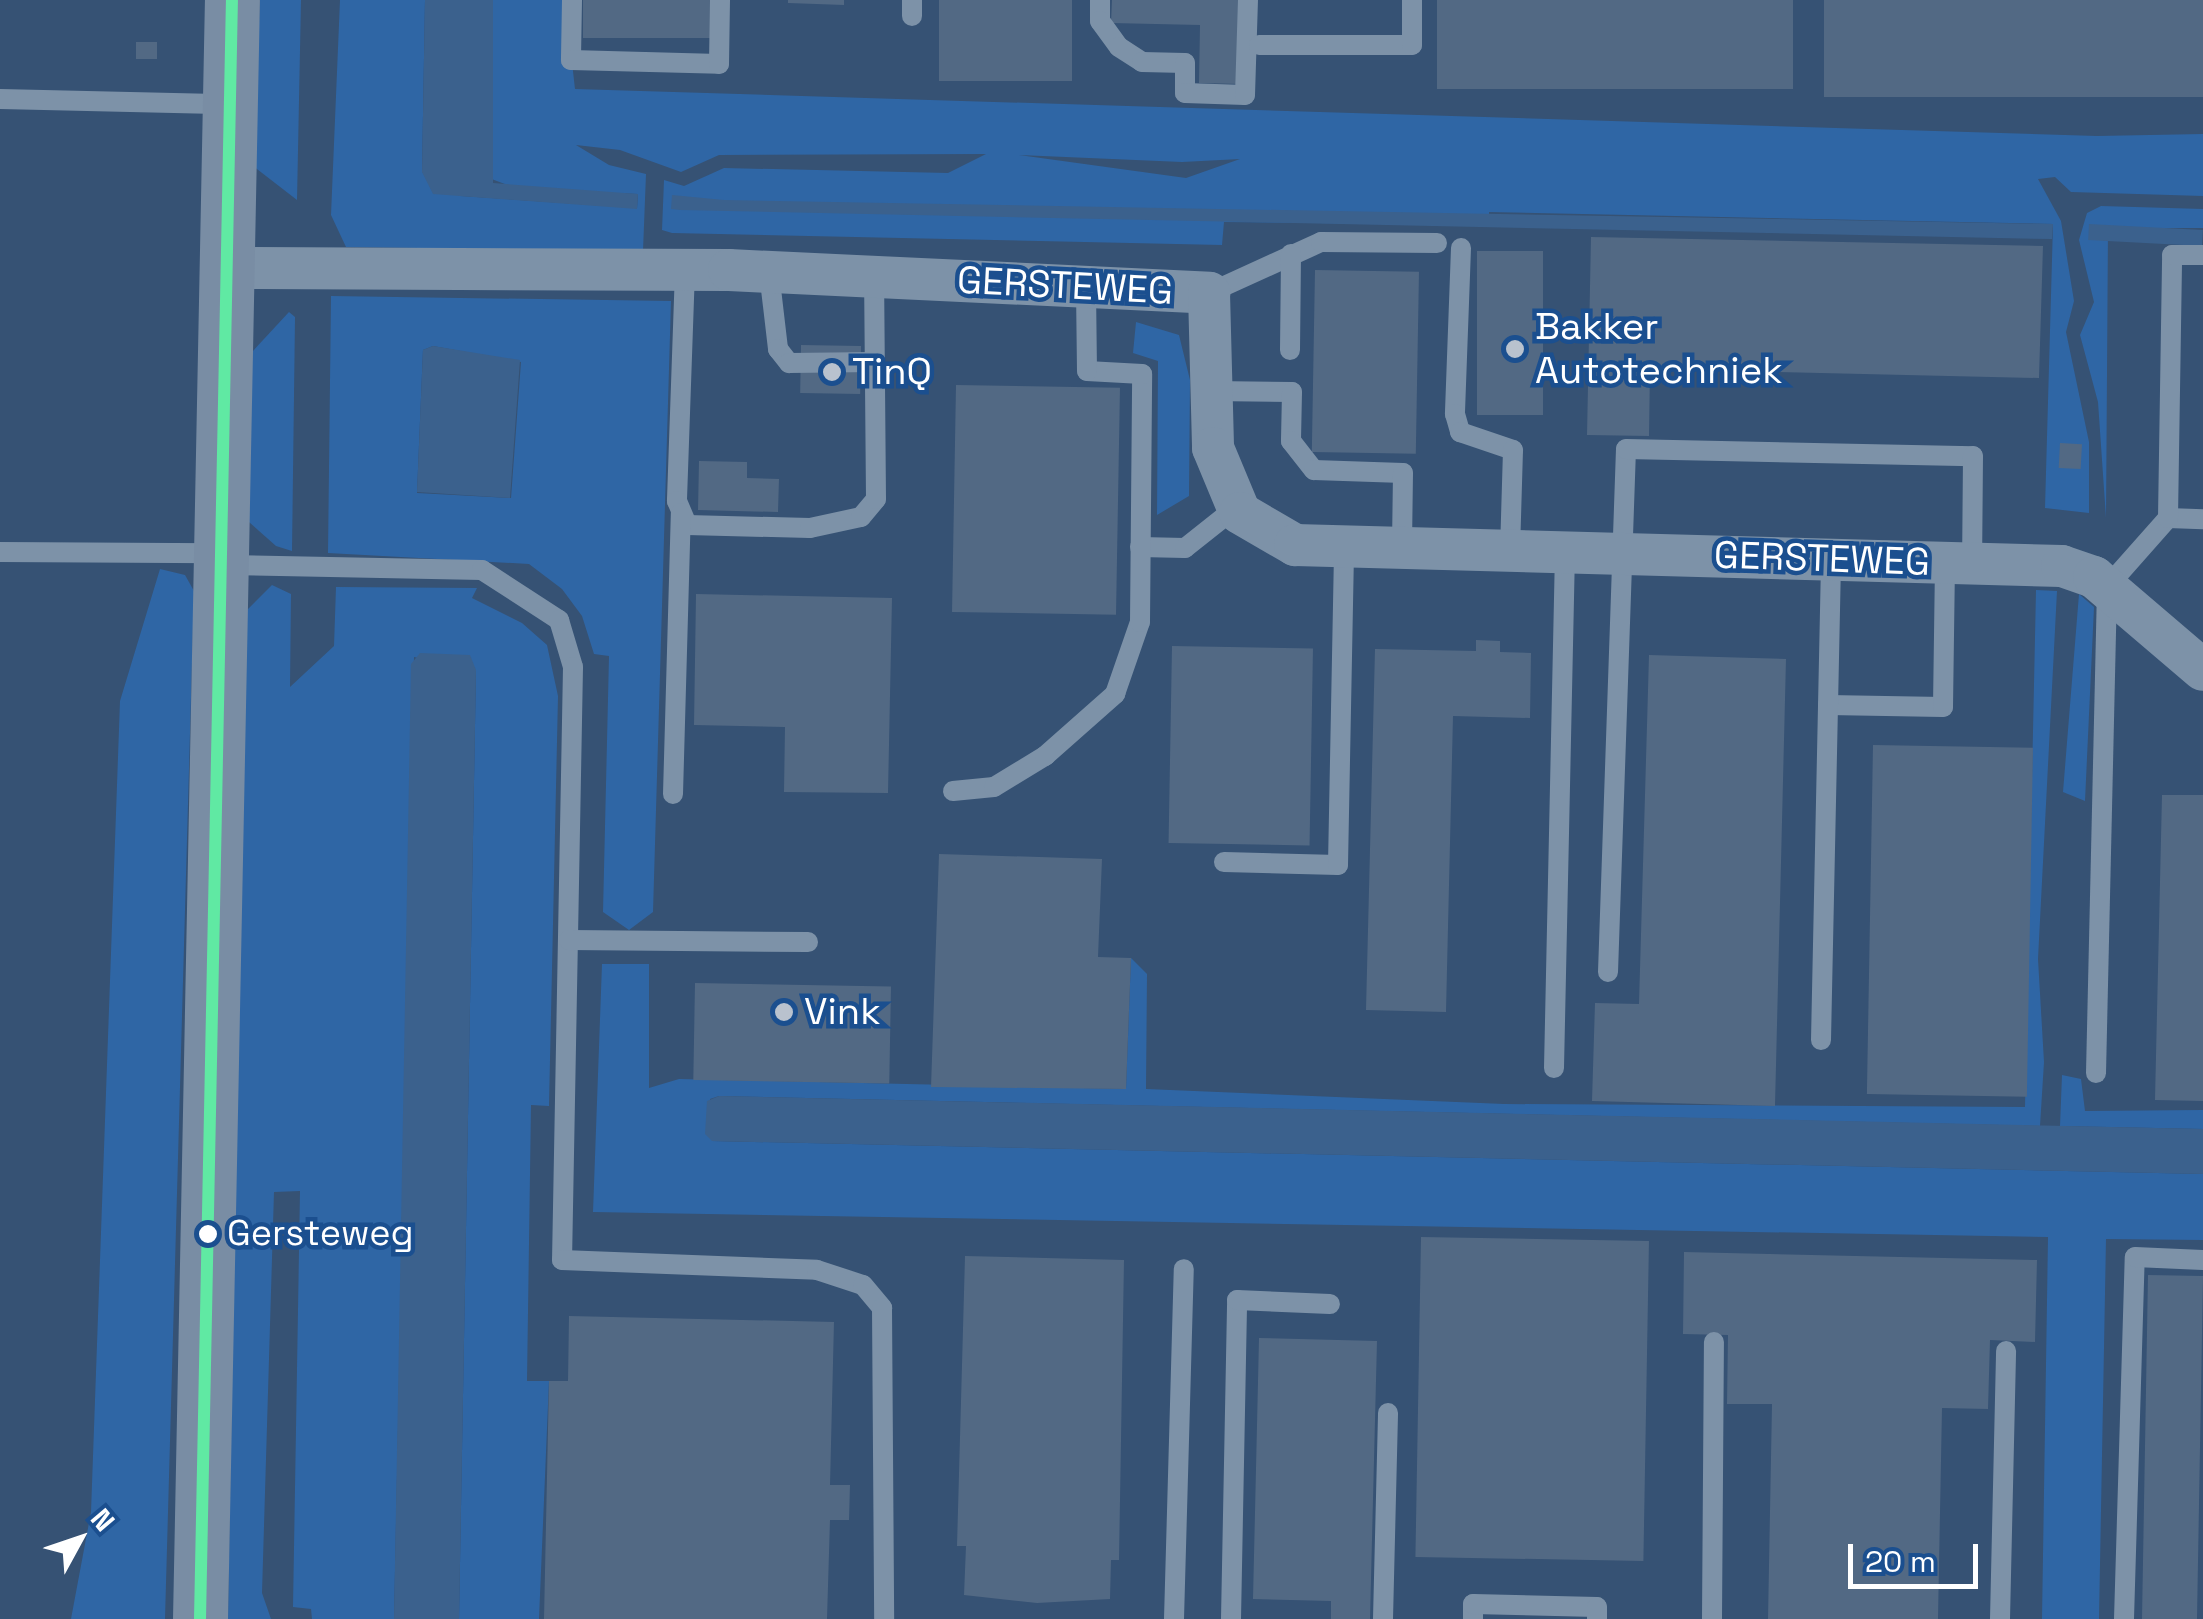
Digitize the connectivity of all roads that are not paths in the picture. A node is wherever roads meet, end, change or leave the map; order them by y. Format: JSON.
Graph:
{"nodes":[{"id":1,"x":232,"y":0,"type":"edge"},
{"id":2,"x":572,"y":0,"type":"edge"},
{"id":3,"x":720,"y":0,"type":"edge"},
{"id":4,"x":1100,"y":0,"type":"edge"},
{"id":5,"x":1248,"y":0,"type":"edge"},
{"id":6,"x":1412,"y":0,"type":"edge"},
{"id":7,"x":1259,"y":45,"type":"dead end"},
{"id":8,"x":0,"y":99,"type":"edge"},
{"id":9,"x":230,"y":104,"type":"junction"},
{"id":10,"x":1437,"y":244,"type":"dead end"},
{"id":11,"x":1462,"y":248,"type":"dead end"},
{"id":12,"x":1291,"y":254,"type":"junction"},
{"id":13,"x":2203,"y":255,"type":"edge"},
{"id":14,"x":227,"y":268,"type":"junction"},
{"id":15,"x":685,"y":270,"type":"junction"},
{"id":16,"x":769,"y":272,"type":"junction"},
{"id":17,"x":874,"y":276,"type":"junction"},
{"id":18,"x":1086,"y":287,"type":"junction"},
{"id":19,"x":1209,"y":293,"type":"junction"},
{"id":20,"x":1290,"y":350,"type":"dead end"},
{"id":21,"x":874,"y":362,"type":"junction"},
{"id":22,"x":1211,"y":392,"type":"junction"},
{"id":23,"x":1238,"y":506,"type":"junction"},
{"id":24,"x":681,"y":512,"type":"junction"},
{"id":25,"x":2168,"y":518,"type":"junction"},
{"id":26,"x":2203,"y":519,"type":"edge"},
{"id":27,"x":1344,"y":547,"type":"junction"},
{"id":28,"x":1140,"y":548,"type":"junction"},
{"id":29,"x":1402,"y":548,"type":"junction"},
{"id":30,"x":1510,"y":551,"type":"junction"},
{"id":31,"x":0,"y":552,"type":"edge"},
{"id":32,"x":1564,"y":552,"type":"junction"},
{"id":33,"x":1624,"y":554,"type":"junction"},
{"id":34,"x":219,"y":559,"type":"junction"},
{"id":35,"x":1831,"y":560,"type":"junction"},
{"id":36,"x":1959,"y":563,"type":"junction"},
{"id":37,"x":2107,"y":587,"type":"junction"},
{"id":38,"x":2203,"y":670,"type":"edge"},
{"id":39,"x":1828,"y":704,"type":"junction"},
{"id":40,"x":952,"y":791,"type":"dead end"},
{"id":41,"x":673,"y":794,"type":"dead end"},
{"id":42,"x":1224,"y":862,"type":"dead end"},
{"id":43,"x":568,"y":940,"type":"junction"},
{"id":44,"x":808,"y":942,"type":"dead end"},
{"id":45,"x":1608,"y":972,"type":"dead end"},
{"id":46,"x":1820,"y":1040,"type":"dead end"},
{"id":47,"x":1554,"y":1068,"type":"dead end"},
{"id":48,"x":2096,"y":1073,"type":"dead end"},
{"id":49,"x":2203,"y":1260,"type":"edge"},
{"id":50,"x":1184,"y":1269,"type":"dead end"},
{"id":51,"x":1330,"y":1304,"type":"dead end"},
{"id":52,"x":1714,"y":1342,"type":"dead end"},
{"id":53,"x":2006,"y":1350,"type":"dead end"},
{"id":54,"x":1388,"y":1413,"type":"dead end"},
{"id":55,"x":200,"y":1619,"type":"edge"},
{"id":56,"x":884,"y":1619,"type":"edge"},
{"id":57,"x":1174,"y":1619,"type":"edge"},
{"id":58,"x":1232,"y":1619,"type":"edge"},
{"id":59,"x":1383,"y":1619,"type":"edge"},
{"id":60,"x":1473,"y":1619,"type":"edge"},
{"id":61,"x":1597,"y":1619,"type":"edge"},
{"id":62,"x":1712,"y":1619,"type":"edge"},
{"id":63,"x":2000,"y":1619,"type":"edge"},
{"id":64,"x":2124,"y":1619,"type":"edge"}],
"edges":[{"from":1,"to":9,"type":"street"},
{"from":2,"to":3,"type":"lane"},
{"from":4,"to":5,"type":"lane"},
{"from":6,"to":7,"type":"lane"},
{"from":8,"to":9,"type":"lane"},
{"from":9,"to":14,"type":"street"},
{"from":10,"to":12,"type":"lane"},
{"from":11,"to":30,"type":"lane"},
{"from":12,"to":19,"type":"lane"},
{"from":12,"to":20,"type":"lane"},
{"from":13,"to":25,"type":"lane"},
{"from":14,"to":15,"type":"street","name":"GERSTEWEG"},
{"from":14,"to":34,"type":"street"},
{"from":15,"to":16,"type":"street","name":"GERSTEWEG"},
{"from":15,"to":24,"type":"lane"},
{"from":16,"to":17,"type":"street","name":"GERSTEWEG"},
{"from":16,"to":21,"type":"lane"},
{"from":17,"to":18,"type":"street","name":"GERSTEWEG"},
{"from":17,"to":21,"type":"lane"},
{"from":18,"to":19,"type":"street","name":"GERSTEWEG"},
{"from":18,"to":28,"type":"lane"},
{"from":19,"to":22,"type":"street","name":"GERSTEWEG"},
{"from":21,"to":24,"type":"lane"},
{"from":22,"to":23,"type":"street","name":"GERSTEWEG"},
{"from":22,"to":29,"type":"lane"},
{"from":23,"to":27,"type":"street","name":"GERSTEWEG"},
{"from":23,"to":28,"type":"lane"},
{"from":24,"to":41,"type":"lane"},
{"from":25,"to":26,"type":"lane"},
{"from":25,"to":37,"type":"lane"},
{"from":27,"to":29,"type":"street","name":"GERSTEWEG"},
{"from":27,"to":42,"type":"lane"},
{"from":28,"to":40,"type":"lane"},
{"from":29,"to":30,"type":"street","name":"GERSTEWEG"},
{"from":30,"to":32,"type":"street","name":"GERSTEWEG"},
{"from":31,"to":34,"type":"lane"},
{"from":32,"to":33,"type":"street","name":"GERSTEWEG"},
{"from":32,"to":47,"type":"lane"},
{"from":33,"to":35,"type":"street","name":"GERSTEWEG"},
{"from":33,"to":36,"type":"lane"},
{"from":33,"to":45,"type":"lane"},
{"from":34,"to":43,"type":"lane"},
{"from":34,"to":55,"type":"street"},
{"from":35,"to":36,"type":"street","name":"GERSTEWEG"},
{"from":35,"to":39,"type":"lane"},
{"from":36,"to":37,"type":"street","name":"GERSTEWEG"},
{"from":36,"to":39,"type":"lane"},
{"from":37,"to":38,"type":"street","name":"GERSTEWEG"},
{"from":37,"to":48,"type":"lane"},
{"from":39,"to":46,"type":"lane"},
{"from":43,"to":44,"type":"lane"},
{"from":43,"to":56,"type":"lane"},
{"from":49,"to":64,"type":"lane"},
{"from":50,"to":57,"type":"lane"},
{"from":51,"to":58,"type":"lane"},
{"from":52,"to":62,"type":"lane"},
{"from":53,"to":63,"type":"lane"},
{"from":54,"to":59,"type":"lane"},
{"from":60,"to":61,"type":"lane"}]}
